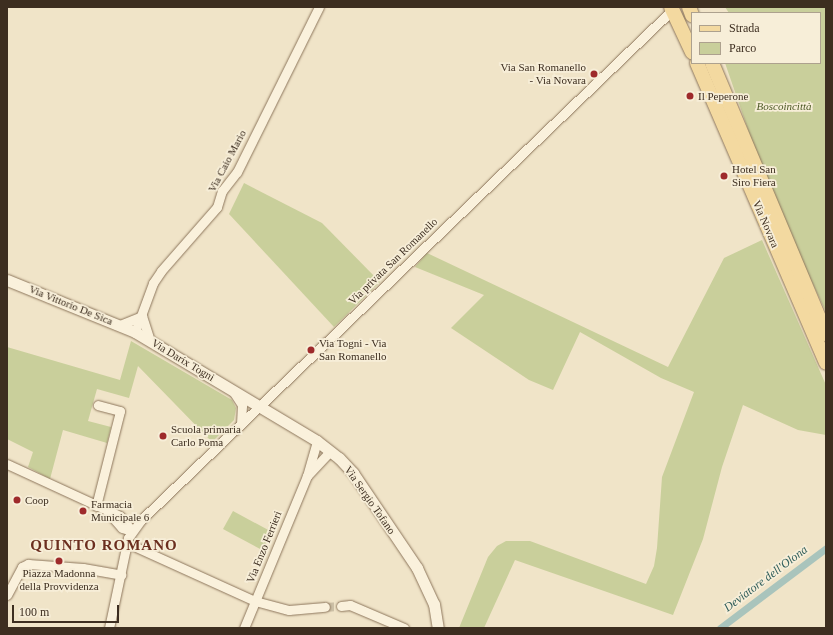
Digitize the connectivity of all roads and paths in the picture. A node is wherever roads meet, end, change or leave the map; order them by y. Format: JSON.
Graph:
{"nodes":[{"id":1,"x":319,"y":7,"type":"edge"},
{"id":2,"x":674,"y":8,"type":"edge"},
{"id":3,"x":691,"y":50,"type":"edge"},
{"id":4,"x":697,"y":64,"type":"edge"},
{"id":5,"x":712,"y":64,"type":"edge"},
{"id":6,"x":7,"y":280,"type":"edge"},
{"id":7,"x":142,"y":316,"type":"junction"},
{"id":8,"x":120,"y":325,"type":"junction"},
{"id":9,"x":135,"y":332,"type":"junction"},
{"id":10,"x":826,"y":334,"type":"edge"},
{"id":11,"x":150,"y":340,"type":"junction"},
{"id":12,"x":826,"y":362,"type":"edge"},
{"id":13,"x":232,"y":390,"type":"junction"},
{"id":14,"x":98,"y":405,"type":"dead end"},
{"id":15,"x":259,"y":406,"type":"junction"},
{"id":16,"x":241,"y":424,"type":"junction"},
{"id":17,"x":317,"y":442,"type":"junction"},
{"id":18,"x":330,"y":451,"type":"junction"},
{"id":19,"x":7,"y":464,"type":"edge"},
{"id":20,"x":307,"y":476,"type":"junction"},
{"id":21,"x":96,"y":506,"type":"junction"},
{"id":22,"x":132,"y":531,"type":"junction"},
{"id":23,"x":127,"y":543,"type":"junction"},
{"id":24,"x":121,"y":575,"type":"junction"},
{"id":25,"x":7,"y":595,"type":"edge"},
{"id":26,"x":255,"y":601,"type":"junction"},
{"id":27,"x":341,"y":606,"type":"tunnel mouth"},
{"id":28,"x":325,"y":607,"type":"tunnel mouth"},
{"id":29,"x":110,"y":628,"type":"edge"},
{"id":30,"x":244,"y":628,"type":"edge"},
{"id":31,"x":404,"y":628,"type":"edge"},
{"id":32,"x":438,"y":628,"type":"edge"}],
"edges":[{"from":1,"to":7,"type":"street","name":"Via Caio Mario"},
{"from":2,"to":3,"type":"main road"},
{"from":2,"to":15,"type":"street","name":"Via privata San Romanello"},
{"from":4,"to":12,"type":"main road","name":"Via Novara"},
{"from":5,"to":10,"type":"main road","name":"Via Novara"},
{"from":6,"to":8,"type":"street","name":"Via Vittorio De Sica"},
{"from":7,"to":8,"type":"street"},
{"from":7,"to":9,"type":"street","name":"Via Caio Mario"},
{"from":7,"to":11,"type":"street"},
{"from":8,"to":9,"type":"street","name":"Via Vittorio De Sica"},
{"from":9,"to":11,"type":"street","name":"Via Darix Togni"},
{"from":11,"to":13,"type":"street","name":"Via Darix Togni"},
{"from":13,"to":15,"type":"street","name":"Via Darix Togni"},
{"from":13,"to":16,"type":"street","name":"Via Darix Togni"},
{"from":14,"to":21,"type":"street"},
{"from":15,"to":16,"type":"street","name":"Via privata San Romanello"},
{"from":15,"to":17,"type":"street","name":"Via Sergio Tofano"},
{"from":16,"to":22,"type":"street","name":"Via privata San Romanello"},
{"from":17,"to":18,"type":"street","name":"Via Sergio Tofano"},
{"from":17,"to":20,"type":"street","name":"Via Enzo Ferrieri"},
{"from":18,"to":20,"type":"street","name":"Via Enzo Ferrieri"},
{"from":18,"to":32,"type":"street","name":"Via Sergio Tofano"},
{"from":19,"to":21,"type":"street"},
{"from":20,"to":26,"type":"street","name":"Via Enzo Ferrieri"},
{"from":21,"to":22,"type":"street"},
{"from":22,"to":23,"type":"street"},
{"from":23,"to":24,"type":"street"},
{"from":23,"to":26,"type":"street"},
{"from":24,"to":25,"type":"street"},
{"from":24,"to":29,"type":"street"},
{"from":26,"to":28,"type":"street"},
{"from":26,"to":30,"type":"street","name":"Via Enzo Ferrieri"},
{"from":27,"to":31,"type":"street"}]}
